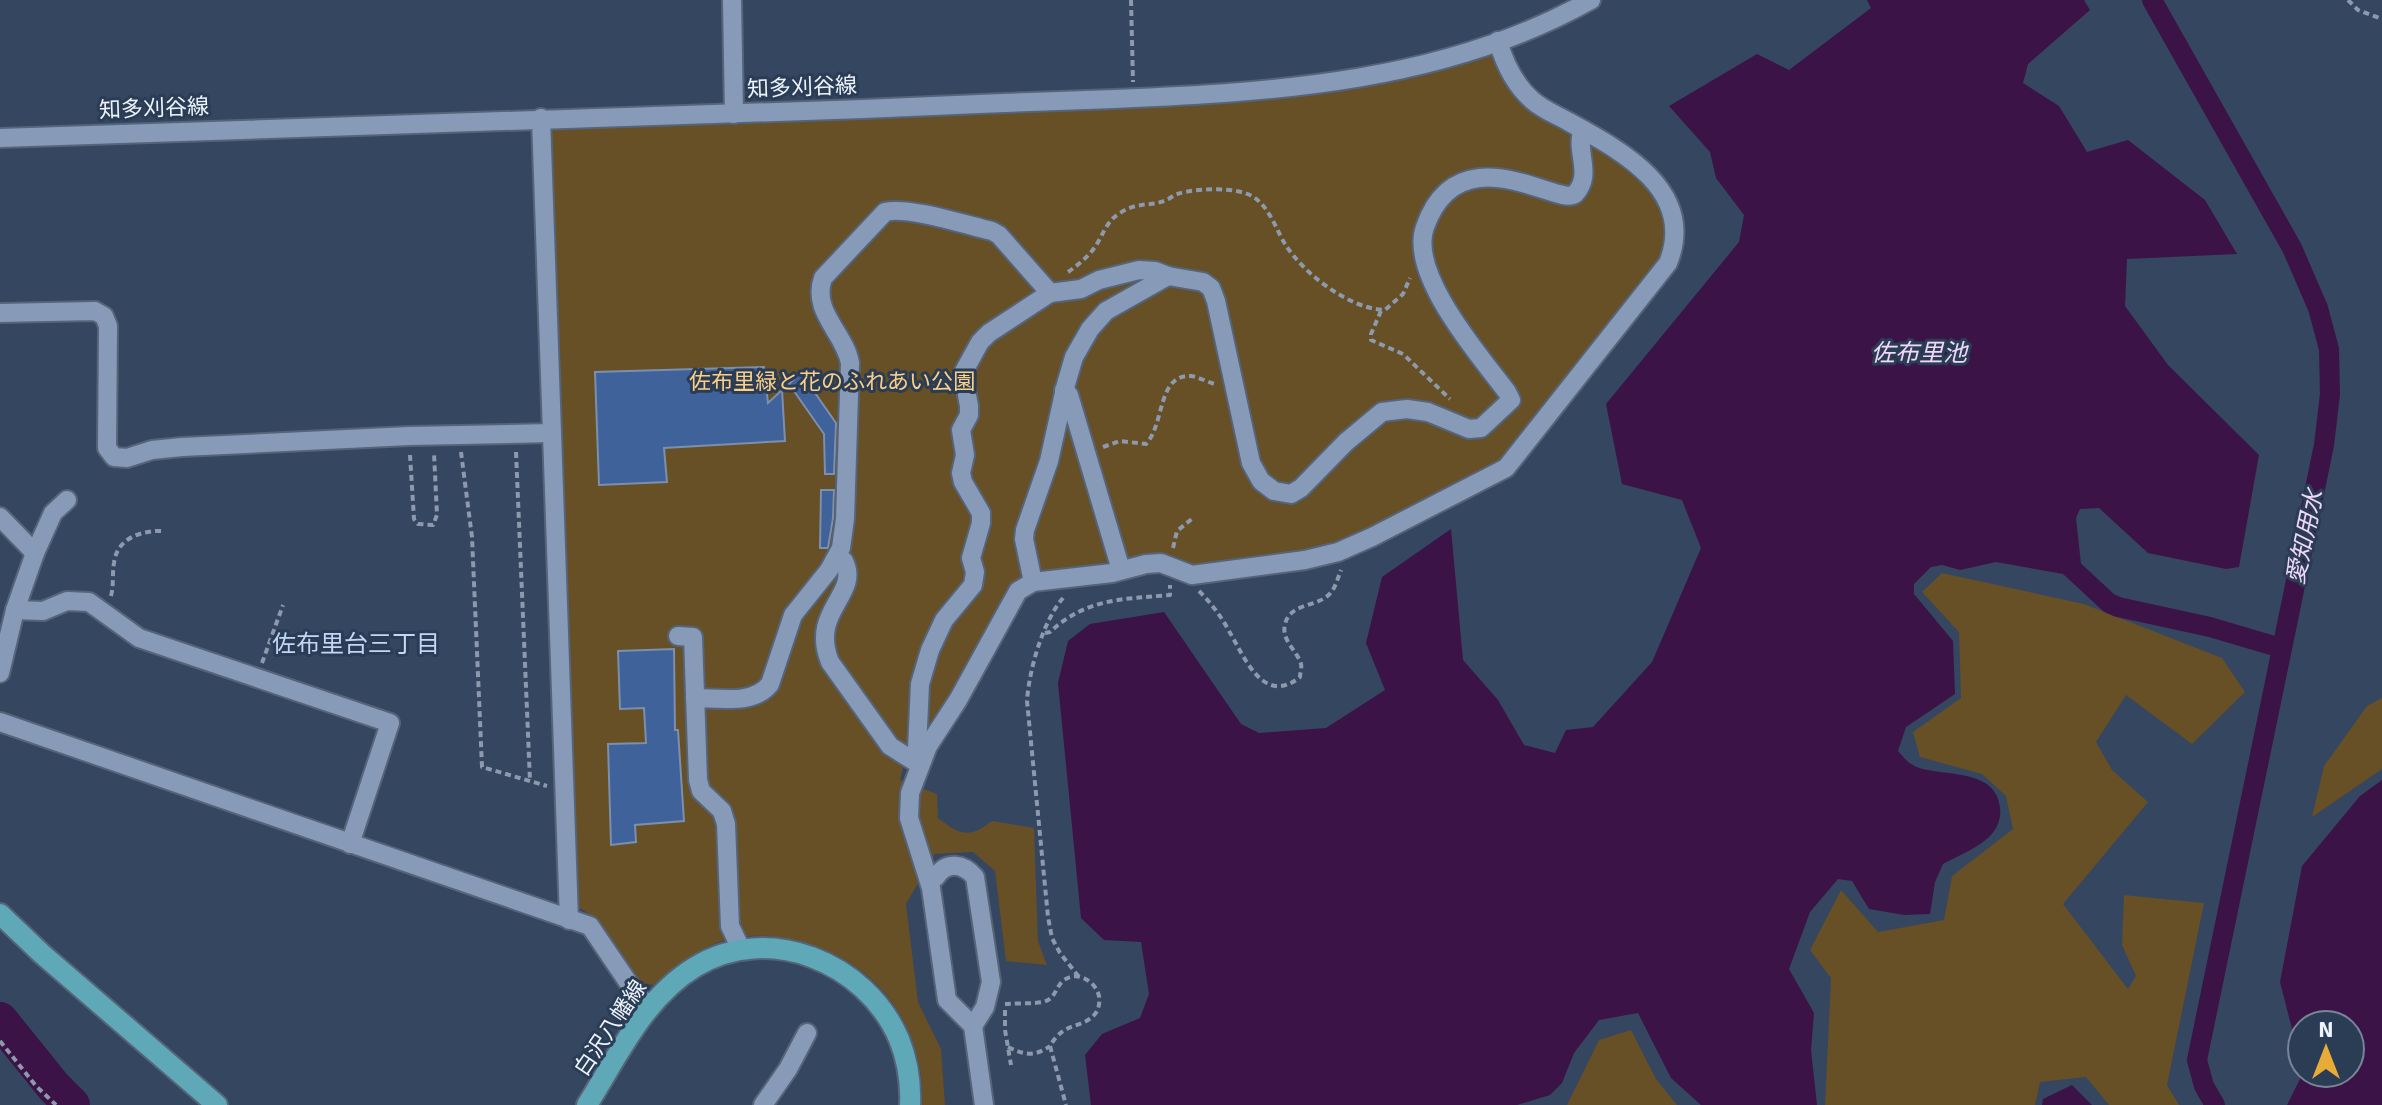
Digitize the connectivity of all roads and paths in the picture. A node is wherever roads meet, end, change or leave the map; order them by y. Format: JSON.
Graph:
{"nodes":[{"id":1,"x":732,"y":0,"type":"edge"},
{"id":2,"x":1131,"y":0,"type":"edge"},
{"id":3,"x":1591,"y":0,"type":"edge"},
{"id":4,"x":2348,"y":0,"type":"edge"},
{"id":5,"x":2382,"y":19,"type":"edge"},
{"id":6,"x":1498,"y":41,"type":"junction"},
{"id":7,"x":1133,"y":98,"type":"junction"},
{"id":8,"x":734,"y":114,"type":"junction"},
{"id":9,"x":541,"y":118,"type":"junction"},
{"id":10,"x":1583,"y":130,"type":"junction"},
{"id":11,"x":0,"y":138,"type":"edge"},
{"id":12,"x":1168,"y":276,"type":"junction"},
{"id":13,"x":1435,"y":285,"type":"junction"},
{"id":14,"x":1047,"y":290,"type":"junction"},
{"id":15,"x":1381,"y":311,"type":"junction"},
{"id":16,"x":0,"y":313,"type":"edge"},
{"id":17,"x":1233,"y":384,"type":"junction"},
{"id":18,"x":1064,"y":390,"type":"junction"},
{"id":19,"x":1459,"y":408,"type":"dead end"},
{"id":20,"x":520,"y":433,"type":"junction"},
{"id":21,"x":552,"y":433,"type":"junction"},
{"id":22,"x":459,"y":435,"type":"junction"},
{"id":23,"x":409,"y":436,"type":"junction"},
{"id":24,"x":433,"y":436,"type":"junction"},
{"id":25,"x":1086,"y":454,"type":"junction"},
{"id":26,"x":67,"y":500,"type":"dead end"},
{"id":27,"x":0,"y":517,"type":"edge"},
{"id":28,"x":165,"y":531,"type":"dead end"},
{"id":29,"x":1345,"y":549,"type":"junction"},
{"id":30,"x":35,"y":553,"type":"junction"},
{"id":31,"x":837,"y":557,"type":"junction"},
{"id":32,"x":1121,"y":570,"type":"junction"},
{"id":33,"x":1192,"y":575,"type":"junction"},
{"id":34,"x":1033,"y":582,"type":"junction"},
{"id":35,"x":1068,"y":593,"type":"dead end"},
{"id":36,"x":283,"y":605,"type":"dead end"},
{"id":37,"x":15,"y":610,"type":"junction"},
{"id":38,"x":106,"y":615,"type":"junction"},
{"id":39,"x":678,"y":636,"type":"dead end"},
{"id":40,"x":0,"y":673,"type":"edge"},
{"id":41,"x":256,"y":678,"type":"junction"},
{"id":42,"x":695,"y":698,"type":"junction"},
{"id":43,"x":0,"y":722,"type":"edge"},
{"id":44,"x":922,"y":760,"type":"junction"},
{"id":45,"x":530,"y":781,"type":"junction"},
{"id":46,"x":564,"y":792,"type":"junction"},
{"id":47,"x":350,"y":844,"type":"junction"},
{"id":48,"x":929,"y":879,"type":"junction"},
{"id":49,"x":0,"y":914,"type":"edge"},
{"id":50,"x":569,"y":920,"type":"junction"},
{"id":51,"x":741,"y":949,"type":"junction"},
{"id":52,"x":1079,"y":977,"type":"junction"},
{"id":53,"x":1005,"y":1004,"type":"dead end"},
{"id":54,"x":650,"y":1006,"type":"junction"},
{"id":55,"x":973,"y":1026,"type":"junction"},
{"id":56,"x":807,"y":1033,"type":"dead end"},
{"id":57,"x":0,"y":1041,"type":"edge"},
{"id":58,"x":1050,"y":1046,"type":"junction"},
{"id":59,"x":1007,"y":1047,"type":"dead end"},
{"id":60,"x":56,"y":1105,"type":"edge"},
{"id":61,"x":217,"y":1105,"type":"edge"},
{"id":62,"x":587,"y":1105,"type":"edge"},
{"id":63,"x":763,"y":1105,"type":"edge"},
{"id":64,"x":910,"y":1105,"type":"edge"},
{"id":65,"x":984,"y":1105,"type":"edge"},
{"id":66,"x":1066,"y":1105,"type":"edge"}],
"edges":[{"from":1,"to":8,"type":"street"},
{"from":2,"to":7,"type":"path"},
{"from":3,"to":6,"type":"street","name":"知多刈谷線"},
{"from":4,"to":5,"type":"path"},
{"from":6,"to":7,"type":"street","name":"知多刈谷線"},
{"from":6,"to":10,"type":"street"},
{"from":7,"to":8,"type":"street","name":"知多刈谷線"},
{"from":8,"to":9,"type":"street","name":"知多刈谷線"},
{"from":9,"to":11,"type":"street","name":"知多刈谷線"},
{"from":9,"to":21,"type":"street"},
{"from":10,"to":13,"type":"street"},
{"from":10,"to":29,"type":"street"},
{"from":12,"to":14,"type":"street"},
{"from":12,"to":17,"type":"street"},
{"from":12,"to":18,"type":"street"},
{"from":13,"to":15,"type":"path"},
{"from":13,"to":17,"type":"street"},
{"from":14,"to":15,"type":"path"},
{"from":14,"to":31,"type":"street"},
{"from":14,"to":44,"type":"street"},
{"from":15,"to":19,"type":"path"},
{"from":16,"to":23,"type":"street"},
{"from":17,"to":25,"type":"path"},
{"from":18,"to":25,"type":"street"},
{"from":18,"to":34,"type":"street"},
{"from":20,"to":21,"type":"street"},
{"from":20,"to":22,"type":"street"},
{"from":20,"to":45,"type":"path"},
{"from":21,"to":46,"type":"street"},
{"from":22,"to":24,"type":"street"},
{"from":22,"to":45,"type":"path"},
{"from":23,"to":24,"type":"street"},
{"from":23,"to":24,"type":"path"},
{"from":25,"to":32,"type":"street"},
{"from":26,"to":30,"type":"street"},
{"from":27,"to":30,"type":"street"},
{"from":28,"to":38,"type":"path"},
{"from":29,"to":33,"type":"street"},
{"from":29,"to":33,"type":"path"},
{"from":30,"to":37,"type":"street"},
{"from":31,"to":42,"type":"street"},
{"from":31,"to":44,"type":"street"},
{"from":32,"to":33,"type":"street"},
{"from":32,"to":34,"type":"street"},
{"from":34,"to":44,"type":"street"},
{"from":35,"to":52,"type":"path"},
{"from":36,"to":41,"type":"path"},
{"from":37,"to":38,"type":"street"},
{"from":37,"to":40,"type":"street"},
{"from":38,"to":41,"type":"street"},
{"from":39,"to":42,"type":"street"},
{"from":41,"to":47,"type":"street"},
{"from":42,"to":51,"type":"street"},
{"from":43,"to":47,"type":"street"},
{"from":44,"to":48,"type":"street"},
{"from":45,"to":46,"type":"path"},
{"from":46,"to":50,"type":"street"},
{"from":47,"to":50,"type":"street"},
{"from":48,"to":55,"type":"street"},
{"from":48,"to":55,"type":"street"},
{"from":49,"to":61,"type":"main road"},
{"from":50,"to":54,"type":"street"},
{"from":51,"to":54,"type":"main road","name":"白沢八幡線"},
{"from":51,"to":64,"type":"main road","name":"白沢八幡線"},
{"from":52,"to":53,"type":"path"},
{"from":52,"to":58,"type":"path"},
{"from":54,"to":62,"type":"main road","name":"白沢八幡線"},
{"from":55,"to":65,"type":"street"},
{"from":56,"to":63,"type":"street"},
{"from":57,"to":60,"type":"path"},
{"from":58,"to":59,"type":"path"},
{"from":58,"to":66,"type":"path"}]}
